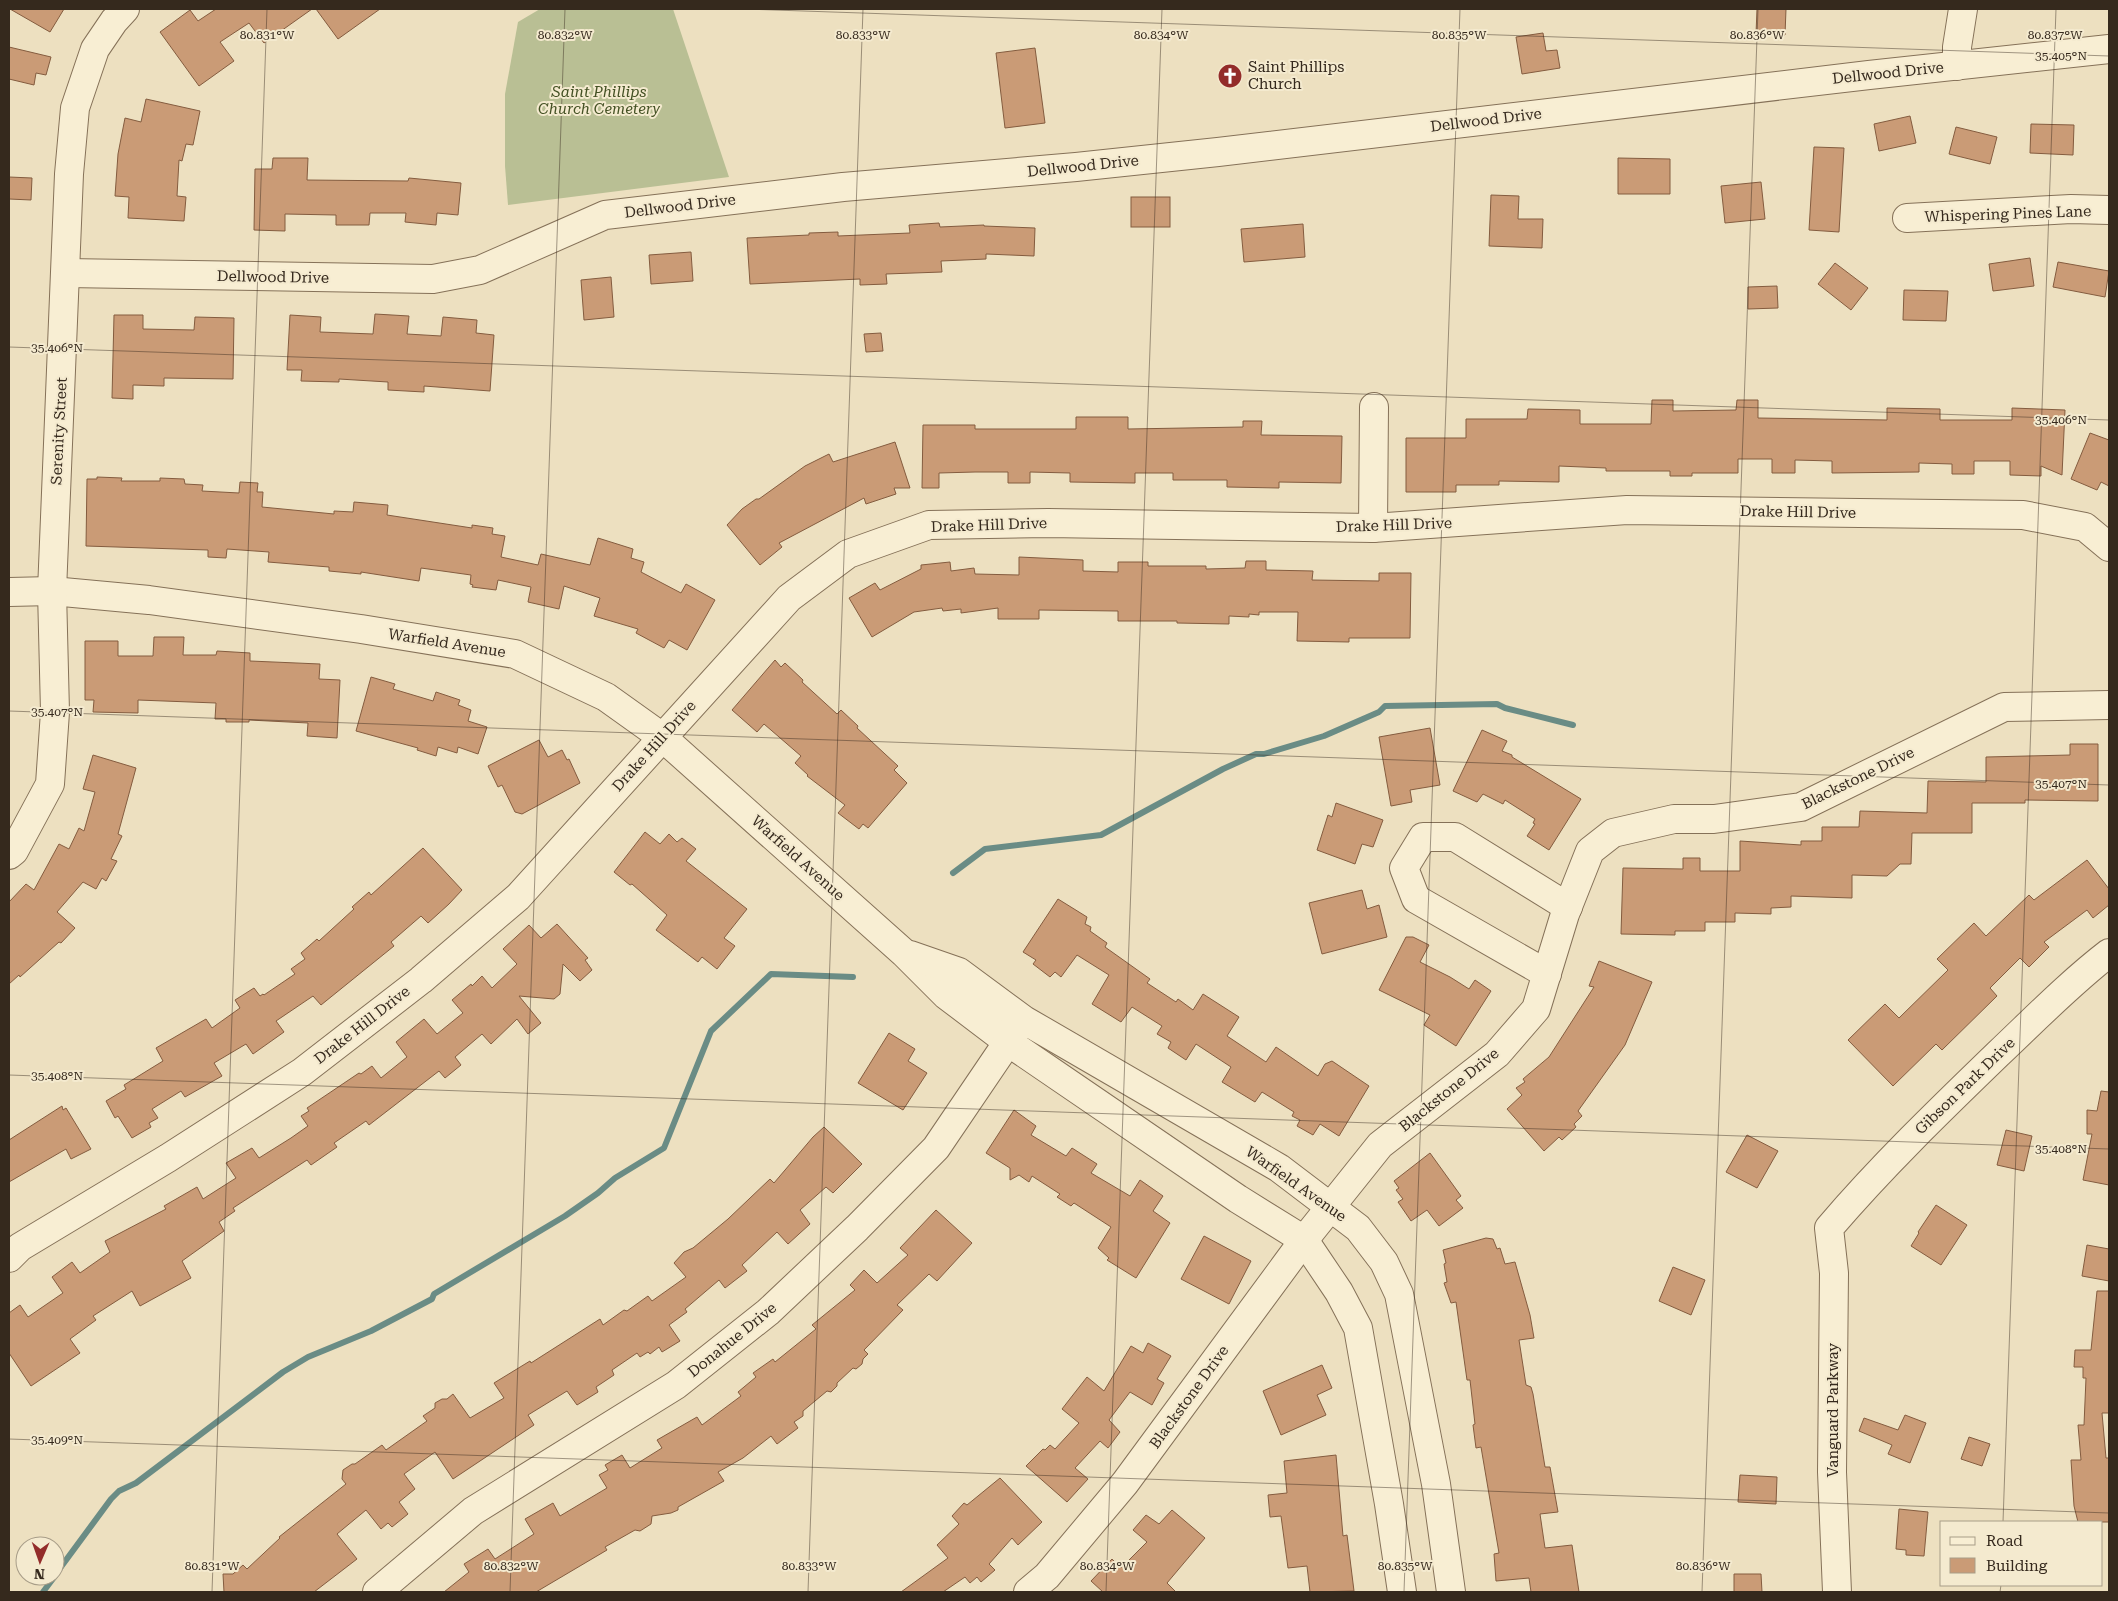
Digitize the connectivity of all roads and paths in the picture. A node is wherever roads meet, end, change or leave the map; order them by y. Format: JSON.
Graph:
{"nodes":[{"id":1,"x":125,"y":9,"type":"edge"},
{"id":2,"x":1963,"y":9,"type":"edge"},
{"id":3,"x":2109,"y":49,"type":"edge"},
{"id":4,"x":1957,"y":66,"type":"junction"},
{"id":5,"x":2109,"y":210,"type":"edge"},
{"id":6,"x":1906,"y":218,"type":"dead end"},
{"id":7,"x":66,"y":273,"type":"junction"},
{"id":8,"x":1374,"y":407,"type":"dead end"},
{"id":9,"x":1374,"y":528,"type":"junction"},
{"id":10,"x":2109,"y":547,"type":"edge"},
{"id":11,"x":9,"y":592,"type":"edge"},
{"id":12,"x":52,"y":592,"type":"junction"},
{"id":13,"x":2109,"y":705,"type":"edge"},
{"id":14,"x":662,"y":737,"type":"junction"},
{"id":15,"x":9,"y":855,"type":"edge"},
{"id":16,"x":1568,"y":906,"type":"junction"},
{"id":17,"x":904,"y":953,"type":"junction"},
{"id":18,"x":2109,"y":953,"type":"edge"},
{"id":19,"x":1548,"y":974,"type":"junction"},
{"id":20,"x":1024,"y":1020,"type":"junction"},
{"id":21,"x":1008,"y":1042,"type":"junction"},
{"id":22,"x":1330,"y":1206,"type":"junction"},
{"id":23,"x":1829,"y":1228,"type":"joint"},
{"id":24,"x":1304,"y":1240,"type":"junction"},
{"id":25,"x":13,"y":1251,"type":"edge"},
{"id":26,"x":377,"y":1592,"type":"edge"},
{"id":27,"x":1028,"y":1592,"type":"edge"},
{"id":28,"x":1402,"y":1592,"type":"edge"},
{"id":29,"x":1451,"y":1592,"type":"edge"},
{"id":30,"x":1837,"y":1592,"type":"edge"}],
"edges":[{"from":1,"to":7,"type":"street","name":"Serenity Street"},
{"from":2,"to":4,"type":"street"},
{"from":3,"to":4,"type":"street","name":"Dellwood Drive"},
{"from":4,"to":7,"type":"street","name":"Dellwood Drive"},
{"from":5,"to":6,"type":"street","name":"Whispering Pines Lane"},
{"from":7,"to":12,"type":"street","name":"Serenity Street"},
{"from":8,"to":9,"type":"street"},
{"from":9,"to":10,"type":"street","name":"Drake Hill Drive"},
{"from":9,"to":14,"type":"street","name":"Drake Hill Drive"},
{"from":11,"to":12,"type":"street","name":"Warfield Avenue"},
{"from":12,"to":14,"type":"street","name":"Warfield Avenue"},
{"from":12,"to":15,"type":"street","name":"Serenity Street"},
{"from":13,"to":16,"type":"street","name":"Blackstone Drive"},
{"from":14,"to":17,"type":"street","name":"Warfield Avenue"},
{"from":14,"to":25,"type":"street","name":"Drake Hill Drive"},
{"from":16,"to":19,"type":"street","name":"Blackstone Drive"},
{"from":16,"to":19,"type":"street"},
{"from":17,"to":20,"type":"street","name":"Warfield Avenue"},
{"from":17,"to":21,"type":"street","name":"Warfield Avenue"},
{"from":18,"to":23,"type":"street","name":"Gibson Park Drive"},
{"from":19,"to":22,"type":"street","name":"Blackstone Drive"},
{"from":20,"to":21,"type":"street","name":"Donahue Drive"},
{"from":20,"to":22,"type":"street","name":"Warfield Avenue"},
{"from":21,"to":24,"type":"street","name":"Warfield Avenue"},
{"from":21,"to":26,"type":"street","name":"Donahue Drive"},
{"from":22,"to":24,"type":"street","name":"Blackstone Drive"},
{"from":22,"to":29,"type":"street","name":"Warfield Avenue"},
{"from":23,"to":30,"type":"street","name":"Vanguard Parkway"},
{"from":24,"to":27,"type":"street","name":"Blackstone Drive"},
{"from":24,"to":28,"type":"street","name":"Warfield Avenue"}]}
